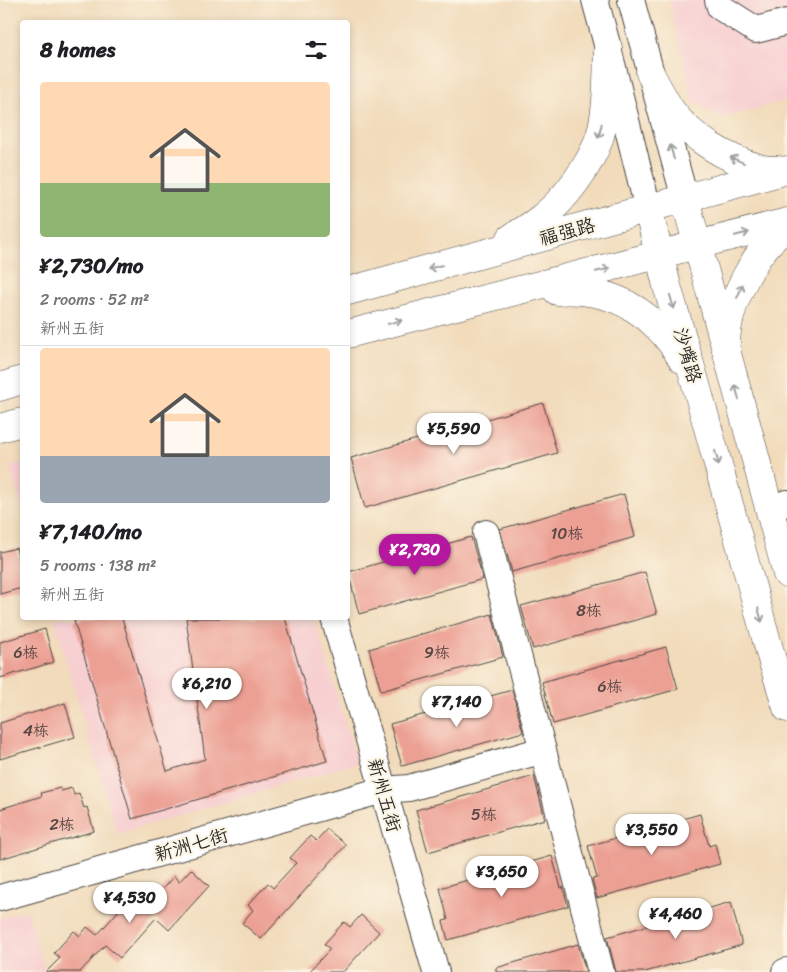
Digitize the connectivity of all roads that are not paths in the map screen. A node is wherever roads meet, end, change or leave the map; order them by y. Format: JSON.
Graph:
{"nodes":[{"id":1,"x":595,"y":0,"type":"edge"},
{"id":2,"x":631,"y":0,"type":"edge"},
{"id":3,"x":718,"y":0,"type":"edge"},
{"id":4,"x":787,"y":22,"type":"edge"},
{"id":5,"x":608,"y":48,"type":"junction"},
{"id":6,"x":650,"y":73,"type":"junction"},
{"id":7,"x":786,"y":171,"type":"edge"},
{"id":8,"x":685,"y":199,"type":"junction"},
{"id":9,"x":648,"y":209,"type":"junction"},
{"id":10,"x":787,"y":222,"type":"edge"},
{"id":11,"x":787,"y":228,"type":"edge"},
{"id":12,"x":697,"y":245,"type":"junction"},
{"id":13,"x":482,"y":254,"type":"junction"},
{"id":14,"x":660,"y":255,"type":"junction"},
{"id":15,"x":350,"y":290,"type":"edge"},
{"id":16,"x":500,"y":294,"type":"junction"},
{"id":17,"x":350,"y":333,"type":"edge"},
{"id":18,"x":727,"y":354,"type":"junction"},
{"id":19,"x":20,"y":381,"type":"edge"},
{"id":20,"x":696,"y":381,"type":"junction"},
{"id":21,"x":0,"y":387,"type":"edge"},
{"id":22,"x":20,"y":423,"type":"edge"},
{"id":23,"x":0,"y":428,"type":"edge"},
{"id":24,"x":778,"y":505,"type":"edge"},
{"id":25,"x":486,"y":533,"type":"dead end"},
{"id":26,"x":787,"y":574,"type":"edge"},
{"id":27,"x":335,"y":620,"type":"edge"},
{"id":28,"x":787,"y":708,"type":"edge"},
{"id":29,"x":543,"y":750,"type":"junction"},
{"id":30,"x":383,"y":790,"type":"junction"},
{"id":31,"x":0,"y":898,"type":"edge"},
{"id":32,"x":436,"y":972,"type":"edge"},
{"id":33,"x":601,"y":972,"type":"edge"}],
"edges":[{"from":1,"to":5,"type":"street","name":"沙嘴路"},
{"from":2,"to":6,"type":"street","name":"沙嘴路"},
{"from":3,"to":4,"type":"street"},
{"from":5,"to":9,"type":"street","name":"沙嘴路"},
{"from":5,"to":13,"type":"main road","one_way":true},
{"from":7,"to":6,"type":"main road","one_way":true},
{"from":8,"to":6,"type":"street","name":"沙嘴路","one_way":true},
{"from":7,"to":8,"type":"main road","name":"福强路"},
{"from":8,"to":9,"type":"main road","name":"福强路"},
{"from":8,"to":12,"type":"main road","name":"沙嘴路"},
{"from":9,"to":13,"type":"main road","name":"福强路"},
{"from":9,"to":14,"type":"main road","name":"沙嘴路"},
{"from":12,"to":10,"type":"main road","one_way":true},
{"from":18,"to":11,"type":"main road","one_way":true},
{"from":12,"to":14,"type":"main road"},
{"from":12,"to":18,"type":"main road","name":"沙嘴路"},
{"from":13,"to":15,"type":"main road","name":"福强路","one_way":true},
{"from":16,"to":14,"type":"main road","one_way":true},
{"from":14,"to":20,"type":"main road","name":"沙嘴路","one_way":true},
{"from":17,"to":16,"type":"main road","one_way":true},
{"from":16,"to":20,"type":"main road"},
{"from":24,"to":18,"type":"main road","name":"沙嘴路","one_way":true},
{"from":19,"to":21,"type":"main road"},
{"from":20,"to":28,"type":"main road","name":"沙嘴路","one_way":true},
{"from":22,"to":23,"type":"main road"},
{"from":24,"to":26,"type":"main road","name":"沙嘴路"},
{"from":25,"to":29,"type":"street"},
{"from":27,"to":30,"type":"street","name":"新州五街"},
{"from":29,"to":30,"type":"street","name":"新洲七街"},
{"from":29,"to":33,"type":"street"},
{"from":30,"to":31,"type":"street","name":"新洲七街"},
{"from":30,"to":32,"type":"street","name":"新州五街"}]}
